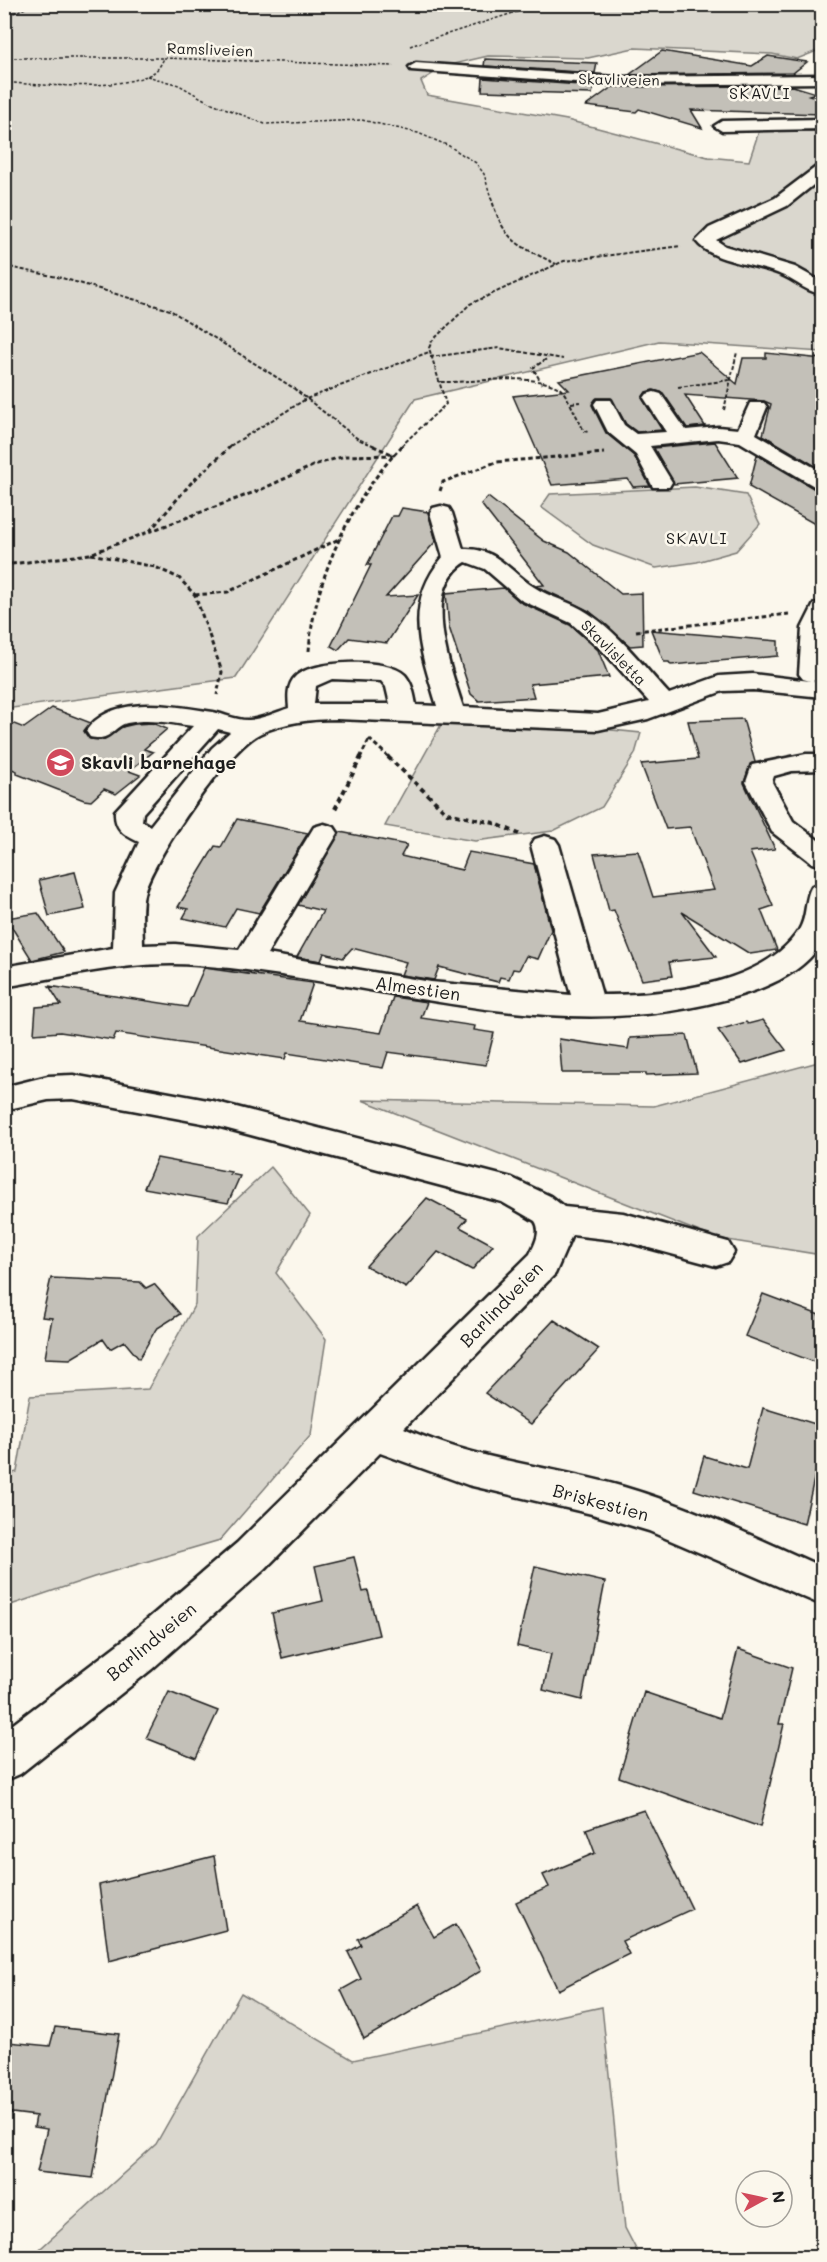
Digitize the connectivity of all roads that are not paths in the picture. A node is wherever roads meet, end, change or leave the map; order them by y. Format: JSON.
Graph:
{"nodes":[{"id":1,"x":416,"y":67,"type":"road end"},
{"id":2,"x":822,"y":79,"type":"edge"},
{"id":3,"x":822,"y":124,"type":"edge"},
{"id":4,"x":722,"y":126,"type":"dead end"},
{"id":5,"x":822,"y":170,"type":"edge"},
{"id":6,"x":821,"y":289,"type":"dead end"},
{"id":7,"x":654,"y":398,"type":"dead end"},
{"id":8,"x":604,"y":404,"type":"dead end"},
{"id":9,"x":756,"y":407,"type":"dead end"},
{"id":10,"x":745,"y":436,"type":"junction"},
{"id":11,"x":680,"y":437,"type":"junction"},
{"id":12,"x":632,"y":441,"type":"junction"},
{"id":13,"x":822,"y":481,"type":"edge"},
{"id":14,"x":661,"y":482,"type":"dead end"},
{"id":15,"x":441,"y":513,"type":"road end"},
{"id":16,"x":455,"y":559,"type":"junction"},
{"id":17,"x":811,"y":610,"type":"edge"},
{"id":18,"x":817,"y":682,"type":"edge"},
{"id":19,"x":664,"y":703,"type":"junction"},
{"id":20,"x":394,"y":711,"type":"junction"},
{"id":21,"x":303,"y":712,"type":"junction"},
{"id":22,"x":453,"y":715,"type":"junction"},
{"id":23,"x":212,"y":720,"type":"junction"},
{"id":24,"x":250,"y":728,"type":"junction"},
{"id":25,"x":99,"y":731,"type":"dead end"},
{"id":26,"x":822,"y":762,"type":"edge"},
{"id":27,"x":324,"y":833,"type":"road end"},
{"id":28,"x":155,"y":838,"type":"junction"},
{"id":29,"x":545,"y":845,"type":"road end"},
{"id":30,"x":822,"y":857,"type":"edge"},
{"id":31,"x":822,"y":893,"type":"edge"},
{"id":32,"x":128,"y":957,"type":"junction"},
{"id":33,"x":248,"y":960,"type":"junction"},
{"id":34,"x":4,"y":977,"type":"edge"},
{"id":35,"x":589,"y":1005,"type":"junction"},
{"id":36,"x":6,"y":1095,"type":"edge"},
{"id":37,"x":555,"y":1220,"type":"junction"},
{"id":38,"x":716,"y":1252,"type":"dead end"},
{"id":39,"x":376,"y":1433,"type":"junction"},
{"id":40,"x":822,"y":1586,"type":"edge"},
{"id":41,"x":4,"y":1759,"type":"edge"}],
"edges":[{"from":1,"to":2,"type":"street","name":"Skavliveien"},
{"from":3,"to":4,"type":"street"},
{"from":5,"to":6,"type":"street"},
{"from":7,"to":11,"type":"street"},
{"from":8,"to":12,"type":"street"},
{"from":9,"to":10,"type":"street"},
{"from":10,"to":11,"type":"street"},
{"from":10,"to":13,"type":"street"},
{"from":11,"to":12,"type":"street"},
{"from":12,"to":14,"type":"street"},
{"from":15,"to":16,"type":"street"},
{"from":16,"to":19,"type":"street","name":"Skavlisletta"},
{"from":16,"to":22,"type":"street"},
{"from":17,"to":18,"type":"street"},
{"from":18,"to":19,"type":"street","name":"Skavlisletta"},
{"from":19,"to":22,"type":"street","name":"Skavlisletta"},
{"from":20,"to":21,"type":"street","name":"Skavlisletta"},
{"from":20,"to":21,"type":"street"},
{"from":20,"to":22,"type":"street","name":"Skavlisletta"},
{"from":21,"to":24,"type":"street","name":"Skavlisletta"},
{"from":23,"to":24,"type":"street","name":"Skavlisletta"},
{"from":23,"to":25,"type":"street","name":"Skavlisletta"},
{"from":23,"to":28,"type":"street"},
{"from":24,"to":28,"type":"street","name":"Skavlisletta"},
{"from":26,"to":30,"type":"street"},
{"from":27,"to":33,"type":"street"},
{"from":28,"to":32,"type":"street","name":"Skavlisletta"},
{"from":29,"to":35,"type":"street"},
{"from":31,"to":35,"type":"street","name":"Almestien"},
{"from":32,"to":33,"type":"street","name":"Almestien"},
{"from":32,"to":34,"type":"street","name":"Almestien"},
{"from":33,"to":35,"type":"street","name":"Almestien"},
{"from":36,"to":37,"type":"street"},
{"from":37,"to":38,"type":"street"},
{"from":37,"to":39,"type":"street","name":"Barlindveien"},
{"from":39,"to":40,"type":"street","name":"Briskestien"},
{"from":39,"to":41,"type":"street","name":"Barlindveien"}]}
